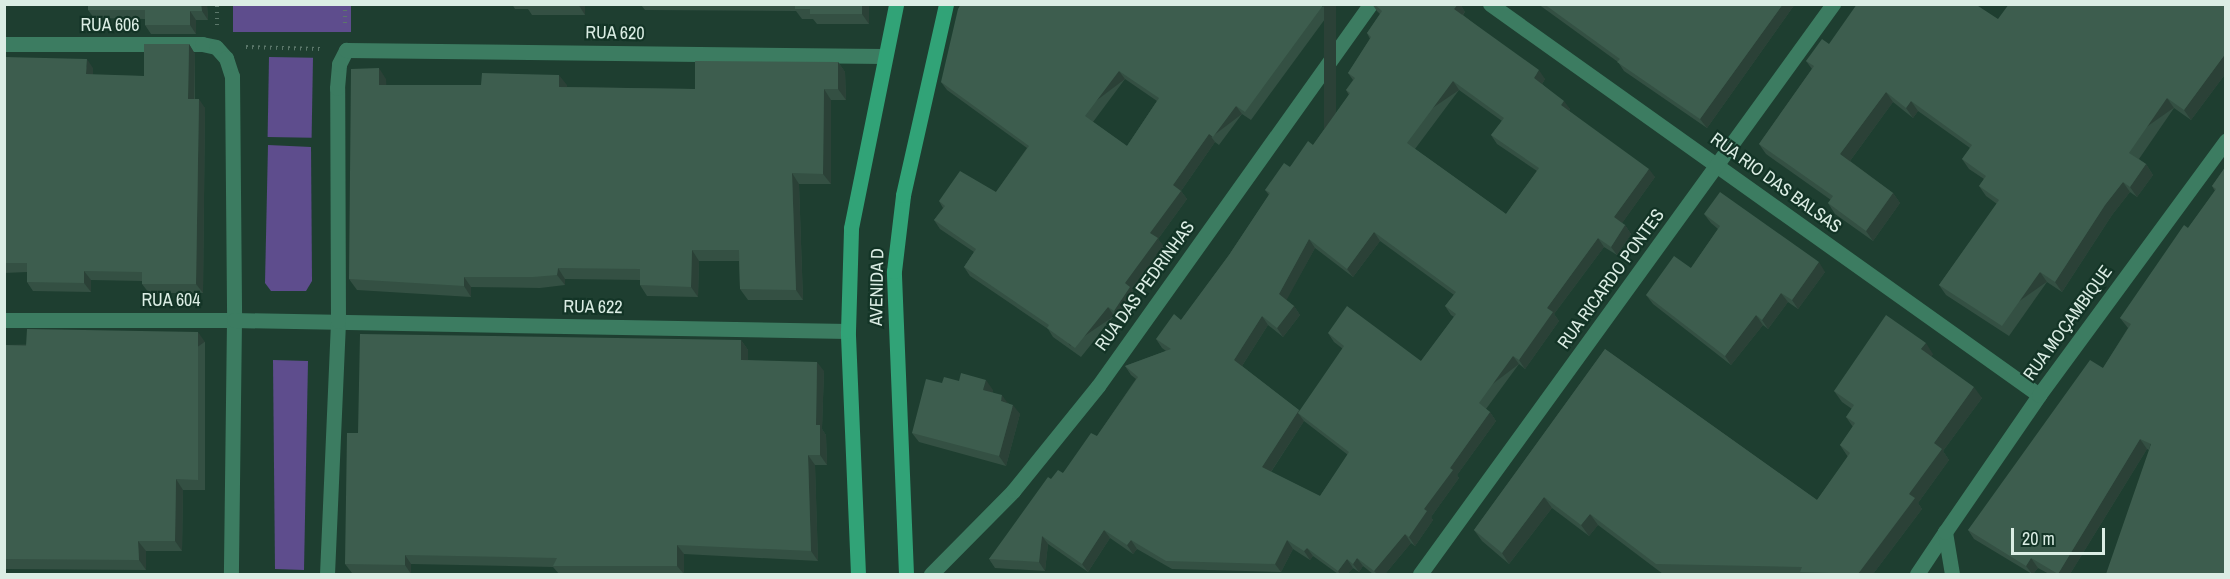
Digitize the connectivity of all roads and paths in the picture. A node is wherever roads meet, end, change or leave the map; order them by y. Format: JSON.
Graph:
{"nodes":[{"id":1,"x":896,"y":4,"type":"edge"},
{"id":2,"x":946,"y":4,"type":"edge"},
{"id":3,"x":1370,"y":4,"type":"edge"},
{"id":4,"x":1490,"y":4,"type":"edge"},
{"id":5,"x":1833,"y":4,"type":"edge"},
{"id":6,"x":4,"y":44,"type":"edge"},
{"id":7,"x":216,"y":47,"type":"junction"},
{"id":8,"x":346,"y":50,"type":"junction"},
{"id":9,"x":884,"y":56,"type":"junction"},
{"id":10,"x":2226,"y":140,"type":"edge"},
{"id":11,"x":1717,"y":165,"type":"junction"},
{"id":12,"x":4,"y":320,"type":"edge"},
{"id":13,"x":234,"y":320,"type":"junction"},
{"id":14,"x":338,"y":321,"type":"junction"},
{"id":15,"x":848,"y":331,"type":"junction"},
{"id":16,"x":2039,"y":395,"type":"junction"},
{"id":17,"x":1945,"y":532,"type":"junction"},
{"id":18,"x":231,"y":574,"type":"edge"},
{"id":19,"x":327,"y":574,"type":"edge"},
{"id":20,"x":858,"y":574,"type":"edge"},
{"id":21,"x":906,"y":574,"type":"edge"},
{"id":22,"x":931,"y":574,"type":"edge"},
{"id":23,"x":1420,"y":574,"type":"edge"},
{"id":24,"x":1917,"y":574,"type":"edge"},
{"id":25,"x":1952,"y":574,"type":"edge"}],
"edges":[{"from":1,"to":9,"type":"street","name":"AVENIDA D"},
{"from":2,"to":21,"type":"street","name":"AVENIDA D"},
{"from":3,"to":22,"type":"street","name":"RUA DAS PEDRINHAS"},
{"from":4,"to":11,"type":"street","name":"RUA RIO DAS BALSAS"},
{"from":5,"to":11,"type":"street","name":"RUA RICARDO PONTES"},
{"from":6,"to":7,"type":"street","name":"RUA 606"},
{"from":7,"to":8,"type":"path"},
{"from":7,"to":13,"type":"street"},
{"from":8,"to":9,"type":"street","name":"RUA 620"},
{"from":8,"to":14,"type":"street"},
{"from":9,"to":15,"type":"street","name":"AVENIDA D"},
{"from":10,"to":16,"type":"street","name":"RUA MOÇAMBIQUE"},
{"from":11,"to":16,"type":"street","name":"RUA RIO DAS BALSAS"},
{"from":11,"to":23,"type":"street","name":"RUA RICARDO PONTES"},
{"from":12,"to":13,"type":"street","name":"RUA 604"},
{"from":13,"to":14,"type":"street","name":"RUA 604"},
{"from":13,"to":18,"type":"street"},
{"from":14,"to":15,"type":"street","name":"RUA 622"},
{"from":14,"to":19,"type":"street"},
{"from":15,"to":20,"type":"street","name":"AVENIDA D"},
{"from":16,"to":17,"type":"street","name":"RUA MOÇAMBIQUE"},
{"from":17,"to":24,"type":"street","name":"RUA MOÇAMBIQUE"},
{"from":17,"to":25,"type":"street"}]}
